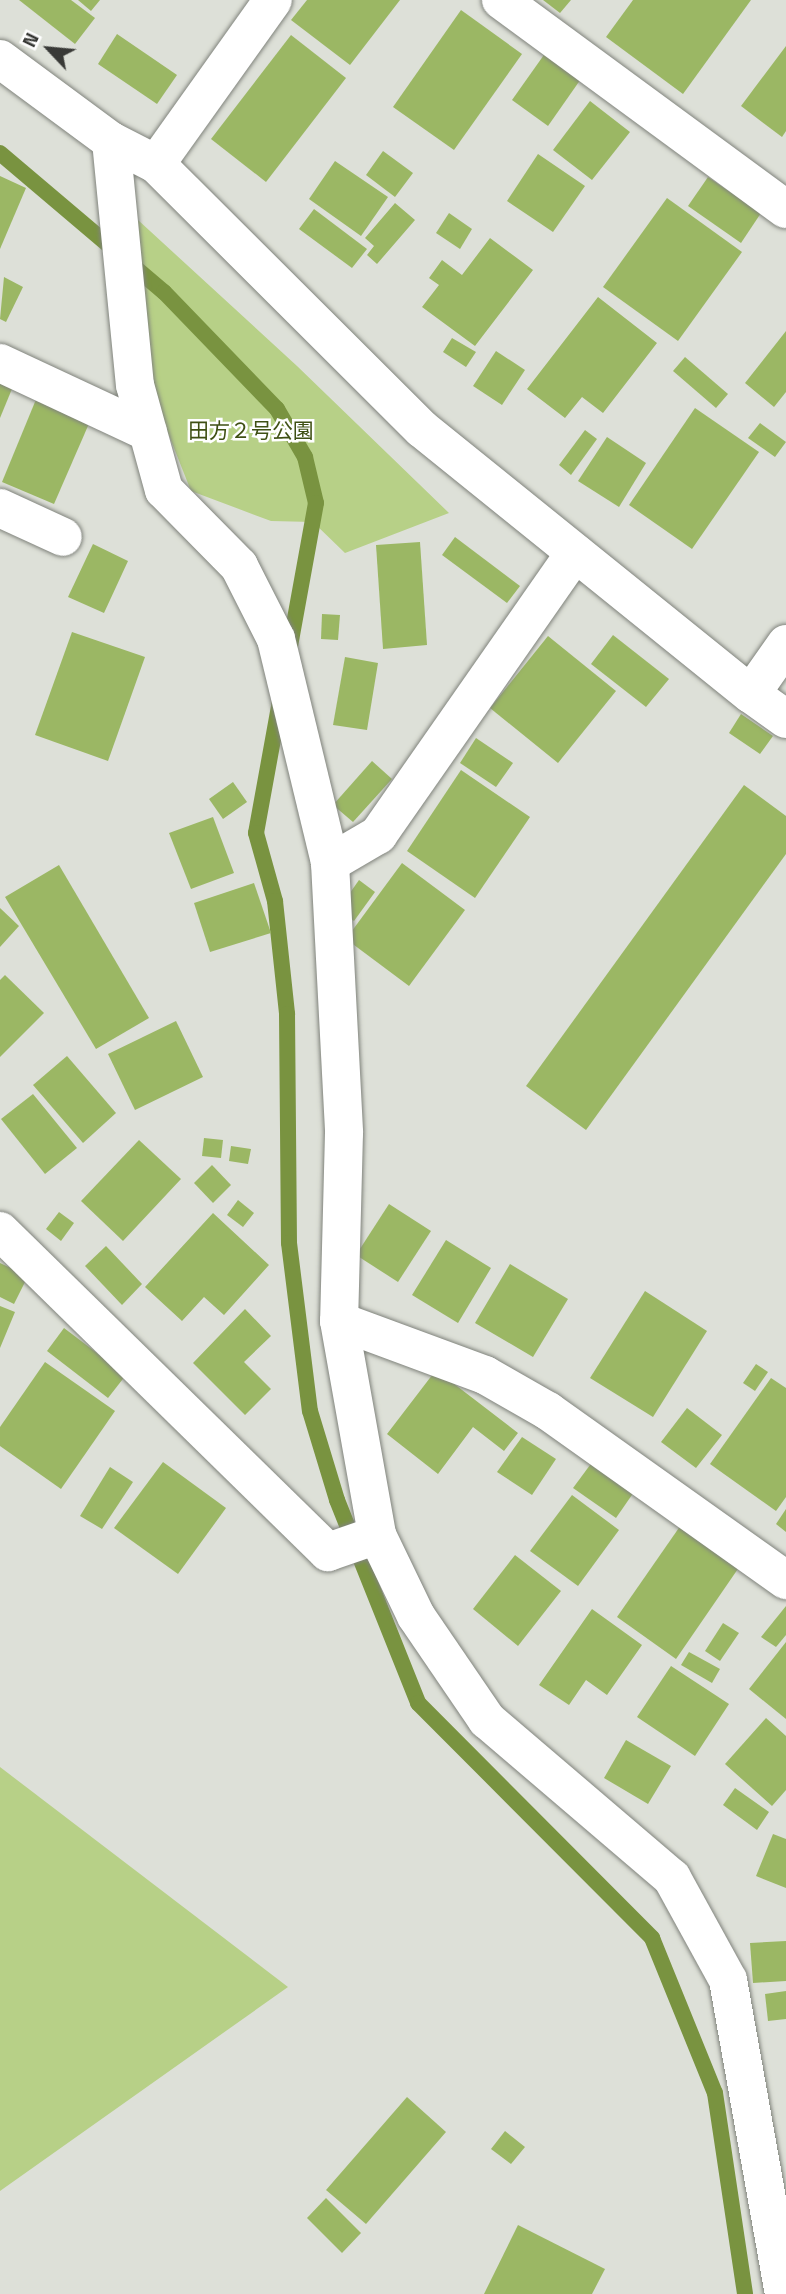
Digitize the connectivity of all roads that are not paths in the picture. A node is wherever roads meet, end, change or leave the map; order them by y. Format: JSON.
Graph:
{"nodes":[{"id":1,"x":273,"y":0,"type":"edge"},
{"id":2,"x":501,"y":0,"type":"edge"},
{"id":3,"x":0,"y":59,"type":"edge"},
{"id":4,"x":111,"y":141,"type":"junction"},
{"id":5,"x":156,"y":164,"type":"junction"},
{"id":6,"x":786,"y":209,"type":"edge"},
{"id":7,"x":0,"y":363,"type":"edge"},
{"id":8,"x":148,"y":432,"type":"junction"},
{"id":9,"x":0,"y":508,"type":"edge"},
{"id":10,"x":64,"y":537,"type":"dead end"},
{"id":11,"x":575,"y":553,"type":"junction"},
{"id":12,"x":786,"y":644,"type":"edge"},
{"id":13,"x":751,"y":694,"type":"junction"},
{"id":14,"x":786,"y":719,"type":"edge"},
{"id":15,"x":330,"y":863,"type":"junction"},
{"id":16,"x":0,"y":1231,"type":"edge"},
{"id":17,"x":339,"y":1321,"type":"junction"},
{"id":18,"x":377,"y":1535,"type":"junction"},
{"id":19,"x":786,"y":1580,"type":"edge"},
{"id":20,"x":784,"y":2294,"type":"edge"}],
"edges":[{"from":1,"to":5,"type":"street"},
{"from":2,"to":6,"type":"street"},
{"from":3,"to":4,"type":"street"},
{"from":4,"to":5,"type":"street"},
{"from":4,"to":8,"type":"street"},
{"from":5,"to":11,"type":"street"},
{"from":7,"to":8,"type":"street"},
{"from":8,"to":15,"type":"street"},
{"from":9,"to":10,"type":"street"},
{"from":11,"to":13,"type":"street"},
{"from":11,"to":15,"type":"street"},
{"from":12,"to":13,"type":"street"},
{"from":13,"to":14,"type":"street"},
{"from":15,"to":17,"type":"street"},
{"from":16,"to":18,"type":"street"},
{"from":17,"to":18,"type":"street"},
{"from":17,"to":19,"type":"street"},
{"from":18,"to":20,"type":"street"}]}
